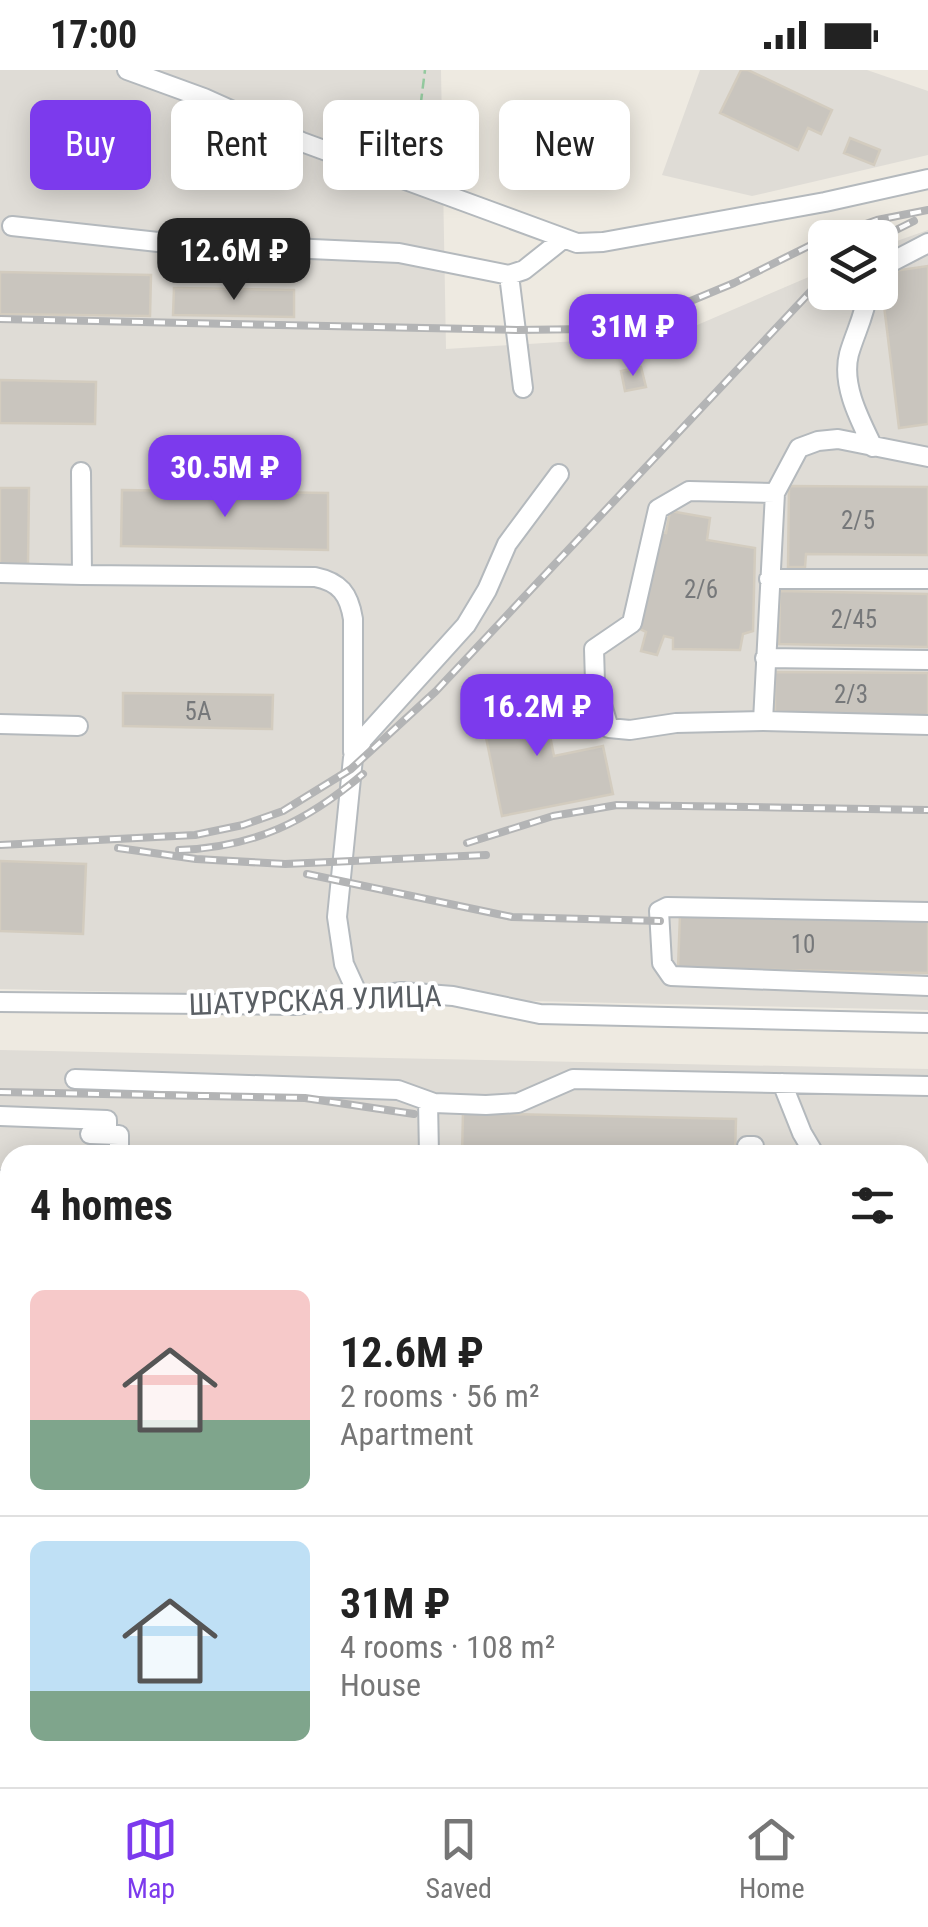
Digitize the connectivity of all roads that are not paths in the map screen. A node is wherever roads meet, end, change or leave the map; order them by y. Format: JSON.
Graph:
{"nodes":[{"id":1,"x":126,"y":70,"type":"edge"},
{"id":2,"x":928,"y":179,"type":"edge"},
{"id":3,"x":12,"y":226,"type":"dead end"},
{"id":4,"x":564,"y":239,"type":"junction"},
{"id":5,"x":928,"y":243,"type":"edge"},
{"id":6,"x":898,"y":259,"type":"edge"},
{"id":7,"x":509,"y":275,"type":"junction"},
{"id":8,"x":865,"y":310,"type":"edge"},
{"id":9,"x":523,"y":388,"type":"dead end"},
{"id":10,"x":873,"y":447,"type":"junction"},
{"id":11,"x":928,"y":457,"type":"edge"},
{"id":12,"x":82,"y":472,"type":"dead end"},
{"id":13,"x":560,"y":474,"type":"dead end"},
{"id":14,"x":774,"y":493,"type":"junction"},
{"id":15,"x":0,"y":573,"type":"edge"},
{"id":16,"x":82,"y":574,"type":"junction"},
{"id":17,"x":769,"y":579,"type":"junction"},
{"id":18,"x":928,"y":579,"type":"edge"},
{"id":19,"x":765,"y":658,"type":"junction"},
{"id":20,"x":928,"y":660,"type":"edge"},
{"id":21,"x":763,"y":721,"type":"junction"},
{"id":22,"x":0,"y":724,"type":"edge"},
{"id":23,"x":78,"y":726,"type":"dead end"},
{"id":24,"x":928,"y":726,"type":"edge"},
{"id":25,"x":353,"y":758,"type":"junction"},
{"id":26,"x":928,"y":912,"type":"edge"},
{"id":27,"x":928,"y":986,"type":"edge"},
{"id":28,"x":359,"y":997,"type":"junction"},
{"id":29,"x":0,"y":1002,"type":"edge"},
{"id":30,"x":928,"y":1023,"type":"edge"},
{"id":31,"x":76,"y":1079,"type":"dead end"},
{"id":32,"x":782,"y":1082,"type":"junction"},
{"id":33,"x":928,"y":1086,"type":"edge"},
{"id":34,"x":428,"y":1101,"type":"junction"},
{"id":35,"x":0,"y":1116,"type":"edge"},
{"id":36,"x":118,"y":1145,"type":"edge"},
{"id":37,"x":430,"y":1145,"type":"edge"},
{"id":38,"x":809,"y":1145,"type":"edge"}],
"edges":[{"from":1,"to":4,"type":"street"},
{"from":2,"to":4,"type":"street"},
{"from":3,"to":7,"type":"street"},
{"from":4,"to":7,"type":"street"},
{"from":5,"to":6,"type":"street"},
{"from":7,"to":9,"type":"street"},
{"from":8,"to":10,"type":"street"},
{"from":10,"to":11,"type":"street"},
{"from":10,"to":14,"type":"street"},
{"from":12,"to":16,"type":"street"},
{"from":13,"to":25,"type":"street"},
{"from":14,"to":17,"type":"street"},
{"from":14,"to":21,"type":"street"},
{"from":15,"to":16,"type":"street"},
{"from":16,"to":25,"type":"street"},
{"from":17,"to":18,"type":"street"},
{"from":17,"to":19,"type":"street"},
{"from":19,"to":20,"type":"street"},
{"from":19,"to":21,"type":"street"},
{"from":21,"to":24,"type":"street"},
{"from":22,"to":23,"type":"street"},
{"from":25,"to":28,"type":"street"},
{"from":26,"to":27,"type":"street"},
{"from":28,"to":29,"type":"street","name":"ШАТУРСКАЯ УЛИЦА"},
{"from":28,"to":30,"type":"street","name":"ШАТУРСКАЯ УЛИЦА"},
{"from":31,"to":34,"type":"street"},
{"from":32,"to":33,"type":"street"},
{"from":32,"to":34,"type":"street"},
{"from":32,"to":38,"type":"street"},
{"from":34,"to":37,"type":"street"},
{"from":35,"to":36,"type":"street"}]}
